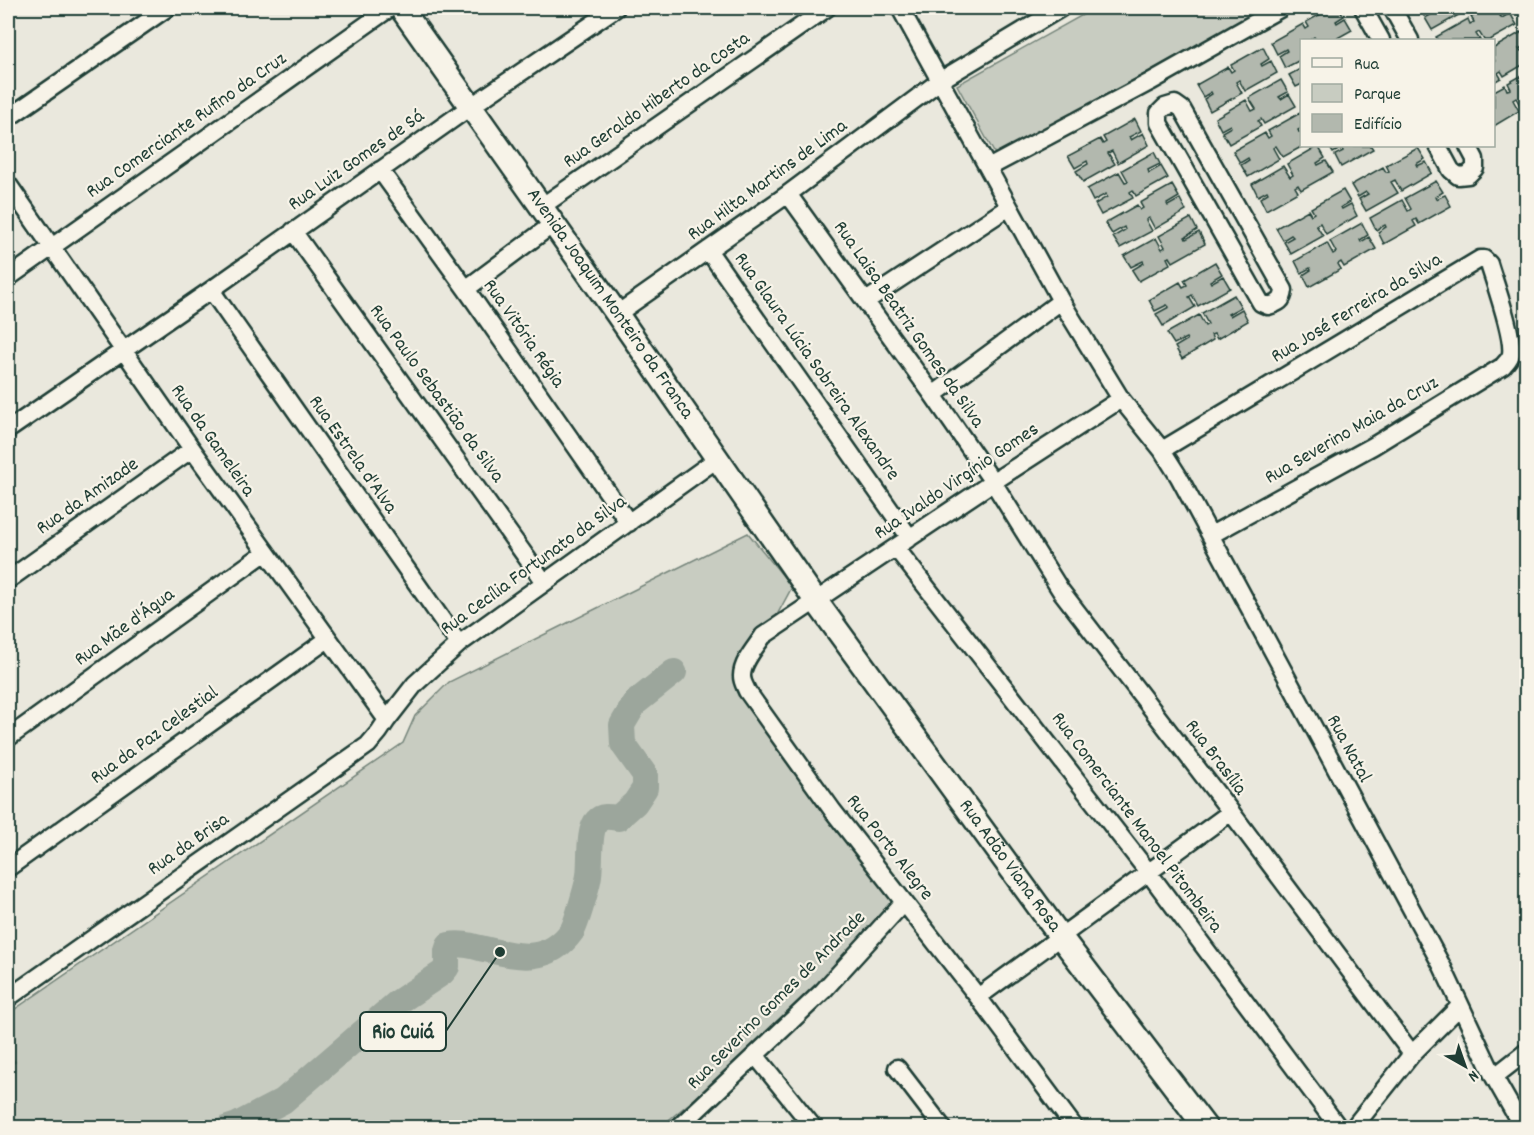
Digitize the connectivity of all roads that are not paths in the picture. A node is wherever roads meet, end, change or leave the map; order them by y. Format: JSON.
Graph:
{"nodes":[{"id":1,"x":167,"y":8,"type":"edge"},
{"id":2,"x":390,"y":8,"type":"edge"},
{"id":3,"x":401,"y":8,"type":"edge"},
{"id":4,"x":616,"y":8,"type":"edge"},
{"id":5,"x":827,"y":8,"type":"edge"},
{"id":6,"x":900,"y":8,"type":"edge"},
{"id":7,"x":1061,"y":8,"type":"edge"},
{"id":8,"x":1281,"y":8,"type":"edge"},
{"id":9,"x":1363,"y":8,"type":"edge"},
{"id":10,"x":1392,"y":8,"type":"edge"},
{"id":11,"x":1380,"y":39,"type":"edge"},
{"id":12,"x":1409,"y":39,"type":"edge"},
{"id":13,"x":941,"y":80,"type":"junction"},
{"id":14,"x":1150,"y":82,"type":"junction"},
{"id":15,"x":470,"y":107,"type":"junction"},
{"id":16,"x":1165,"y":107,"type":"junction"},
{"id":17,"x":8,"y":118,"type":"edge"},
{"id":18,"x":1439,"y":147,"type":"edge"},
{"id":19,"x":1469,"y":147,"type":"edge"},
{"id":20,"x":988,"y":168,"type":"junction"},
{"id":21,"x":380,"y":170,"type":"junction"},
{"id":22,"x":1222,"y":179,"type":"junction"},
{"id":23,"x":8,"y":184,"type":"edge"},
{"id":24,"x":1198,"y":193,"type":"junction"},
{"id":25,"x":788,"y":194,"type":"junction"},
{"id":26,"x":1009,"y":207,"type":"junction"},
{"id":27,"x":547,"y":216,"type":"junction"},
{"id":28,"x":294,"y":231,"type":"junction"},
{"id":29,"x":52,"y":247,"type":"junction"},
{"id":30,"x":708,"y":250,"type":"junction"},
{"id":31,"x":8,"y":278,"type":"edge"},
{"id":32,"x":466,"y":289,"type":"junction"},
{"id":33,"x":211,"y":290,"type":"junction"},
{"id":34,"x":866,"y":301,"type":"junction"},
{"id":35,"x":1061,"y":301,"type":"junction"},
{"id":36,"x":617,"y":314,"type":"junction"},
{"id":37,"x":123,"y":350,"type":"junction"},
{"id":38,"x":1510,"y":358,"type":"joint"},
{"id":39,"x":933,"y":395,"type":"junction"},
{"id":40,"x":1121,"y":399,"type":"junction"},
{"id":41,"x":8,"y":430,"type":"edge"},
{"id":42,"x":192,"y":449,"type":"junction"},
{"id":43,"x":1162,"y":450,"type":"junction"},
{"id":44,"x":717,"y":459,"type":"junction"},
{"id":45,"x":993,"y":482,"type":"junction"},
{"id":46,"x":629,"y":523,"type":"junction"},
{"id":47,"x":1211,"y":535,"type":"junction"},
{"id":48,"x":910,"y":538,"type":"junction"},
{"id":49,"x":896,"y":548,"type":"junction"},
{"id":50,"x":266,"y":552,"type":"junction"},
{"id":51,"x":8,"y":580,"type":"edge"},
{"id":52,"x":544,"y":582,"type":"junction"},
{"id":53,"x":816,"y":601,"type":"junction"},
{"id":54,"x":328,"y":639,"type":"junction"},
{"id":55,"x":459,"y":644,"type":"junction"},
{"id":56,"x":387,"y":720,"type":"junction"},
{"id":57,"x":8,"y":738,"type":"edge"},
{"id":58,"x":1231,"y":812,"type":"junction"},
{"id":59,"x":8,"y":868,"type":"edge"},
{"id":60,"x":1149,"y":873,"type":"junction"},
{"id":61,"x":904,"y":902,"type":"junction"},
{"id":62,"x":1060,"y":936,"type":"junction"},
{"id":63,"x":978,"y":997,"type":"junction"},
{"id":64,"x":8,"y":998,"type":"edge"},
{"id":65,"x":1460,"y":1006,"type":"junction"},
{"id":66,"x":1527,"y":1052,"type":"edge"},
{"id":67,"x":1412,"y":1053,"type":"junction"},
{"id":68,"x":756,"y":1056,"type":"junction"},
{"id":69,"x":897,"y":1068,"type":"dead end"},
{"id":70,"x":1494,"y":1077,"type":"junction"},
{"id":71,"x":1351,"y":1127,"type":"edge"},
{"id":72,"x":678,"y":1128,"type":"edge"},
{"id":73,"x":814,"y":1128,"type":"edge"},
{"id":74,"x":943,"y":1128,"type":"edge"},
{"id":75,"x":1075,"y":1128,"type":"edge"},
{"id":76,"x":1206,"y":1128,"type":"edge"},
{"id":77,"x":1523,"y":1128,"type":"edge"}],
"edges":[{"from":1,"to":17,"type":"street"},
{"from":2,"to":29,"type":"street","name":"Rua Comerciante Rufino da Cruz"},
{"from":3,"to":15,"type":"street","name":"Avenida Joaquim Monteiro da Franca"},
{"from":4,"to":15,"type":"street","name":"Rua Luiz Gomes de Sá"},
{"from":5,"to":27,"type":"street","name":"Rua Geraldo Hiberto da Costa"},
{"from":6,"to":13,"type":"street","name":"Rua Natal"},
{"from":7,"to":13,"type":"street","name":"Rua Hilta Martins de Lima"},
{"from":8,"to":14,"type":"street"},
{"from":9,"to":11,"type":"street"},
{"from":10,"to":12,"type":"street"},
{"from":13,"to":20,"type":"street","name":"Rua Natal"},
{"from":13,"to":25,"type":"street","name":"Rua Hilta Martins de Lima"},
{"from":14,"to":16,"type":"street"},
{"from":14,"to":20,"type":"street"},
{"from":15,"to":21,"type":"street","name":"Rua Luiz Gomes de Sá"},
{"from":15,"to":27,"type":"street","name":"Avenida Joaquim Monteiro da Franca"},
{"from":16,"to":22,"type":"street"},
{"from":16,"to":24,"type":"street"},
{"from":18,"to":19,"type":"street"},
{"from":20,"to":26,"type":"street","name":"Rua Natal"},
{"from":21,"to":28,"type":"street","name":"Rua Luiz Gomes de Sá"},
{"from":21,"to":32,"type":"street","name":"Rua Vitória Régia"},
{"from":22,"to":24,"type":"street"},
{"from":22,"to":24,"type":"street"},
{"from":23,"to":29,"type":"street","name":"Rua da Gameleira"},
{"from":25,"to":30,"type":"street","name":"Rua Hilta Martins de Lima"},
{"from":25,"to":34,"type":"street","name":"Rua Laisa Beatriz Gomes da Silva"},
{"from":26,"to":34,"type":"street"},
{"from":26,"to":35,"type":"street","name":"Rua Natal"},
{"from":27,"to":32,"type":"street","name":"Rua Geraldo Hiberto da Costa"},
{"from":27,"to":36,"type":"street","name":"Avenida Joaquim Monteiro da Franca"},
{"from":28,"to":33,"type":"street","name":"Rua Luiz Gomes de Sá"},
{"from":28,"to":52,"type":"street","name":"Rua Paulo Sebastião da Silva"},
{"from":29,"to":31,"type":"street","name":"Rua Comerciante Rufino da Cruz"},
{"from":29,"to":37,"type":"street","name":"Rua da Gameleira"},
{"from":30,"to":36,"type":"street","name":"Rua Hilta Martins de Lima"},
{"from":30,"to":48,"type":"street","name":"Rua Glaura Lúcia Sobreira Alexandre"},
{"from":32,"to":46,"type":"street","name":"Rua Vitória Régia"},
{"from":33,"to":37,"type":"street","name":"Rua Luiz Gomes de Sá"},
{"from":33,"to":55,"type":"street","name":"Rua Estrela d'Alva"},
{"from":34,"to":39,"type":"street","name":"Rua Laisa Beatriz Gomes da Silva"},
{"from":35,"to":39,"type":"street"},
{"from":35,"to":40,"type":"street","name":"Rua Natal"},
{"from":36,"to":44,"type":"street","name":"Avenida Joaquim Monteiro da Franca"},
{"from":37,"to":41,"type":"street","name":"Rua Luiz Gomes de Sá"},
{"from":37,"to":42,"type":"street","name":"Rua da Gameleira"},
{"from":38,"to":43,"type":"street","name":"Rua José Ferreira da Silva"},
{"from":38,"to":47,"type":"street","name":"Rua Severino Maia da Cruz"},
{"from":39,"to":45,"type":"street","name":"Rua Laisa Beatriz Gomes da Silva"},
{"from":40,"to":43,"type":"street","name":"Rua Natal"},
{"from":40,"to":45,"type":"street","name":"Rua Ivaldo Virgínio Gomes"},
{"from":42,"to":50,"type":"street","name":"Rua da Gameleira"},
{"from":42,"to":51,"type":"street","name":"Rua da Amizade"},
{"from":43,"to":47,"type":"street","name":"Rua Natal"},
{"from":44,"to":46,"type":"street","name":"Rua Cecília Fortunato da Silva"},
{"from":44,"to":53,"type":"street","name":"Avenida Joaquim Monteiro da Franca"},
{"from":45,"to":48,"type":"street","name":"Rua Ivaldo Virgínio Gomes"},
{"from":45,"to":58,"type":"street","name":"Rua Brasília"},
{"from":46,"to":52,"type":"street","name":"Rua Cecília Fortunato da Silva"},
{"from":47,"to":65,"type":"street","name":"Rua Natal"},
{"from":48,"to":49,"type":"street","name":"Rua Ivaldo Virgínio Gomes"},
{"from":49,"to":53,"type":"street","name":"Rua Ivaldo Virgínio Gomes"},
{"from":49,"to":60,"type":"street","name":"Rua Comerciante Manoel Pitombeira"},
{"from":50,"to":54,"type":"street","name":"Rua da Gameleira"},
{"from":50,"to":57,"type":"street","name":"Rua Mãe d'Água"},
{"from":52,"to":55,"type":"street","name":"Rua Cecília Fortunato da Silva"},
{"from":53,"to":61,"type":"street","name":"Rua Porto Alegre"},
{"from":53,"to":62,"type":"street","name":"Rua Adão Viana Rosa"},
{"from":54,"to":56,"type":"street","name":"Rua da Gameleira"},
{"from":54,"to":59,"type":"street","name":"Rua da Paz Celestial"},
{"from":55,"to":56,"type":"street","name":"Rua Cecília Fortunato da Silva"},
{"from":56,"to":64,"type":"street","name":"Rua da Brisa"},
{"from":58,"to":60,"type":"street"},
{"from":58,"to":67,"type":"street","name":"Rua Brasília"},
{"from":60,"to":62,"type":"street"},
{"from":60,"to":71,"type":"street","name":"Rua Comerciante Manoel Pitombeira"},
{"from":61,"to":63,"type":"street","name":"Rua Porto Alegre"},
{"from":61,"to":68,"type":"street","name":"Rua Severino Gomes de Andrade"},
{"from":62,"to":63,"type":"street"},
{"from":62,"to":76,"type":"street","name":"Rua Adão Viana Rosa"},
{"from":63,"to":75,"type":"street","name":"Rua Porto Alegre"},
{"from":65,"to":67,"type":"street"},
{"from":65,"to":70,"type":"street","name":"Rua Natal"},
{"from":66,"to":70,"type":"street"},
{"from":67,"to":71,"type":"street"},
{"from":68,"to":72,"type":"street","name":"Rua Severino Gomes de Andrade"},
{"from":68,"to":73,"type":"street"},
{"from":69,"to":74,"type":"street"},
{"from":70,"to":77,"type":"street","name":"Rua Natal"}]}
